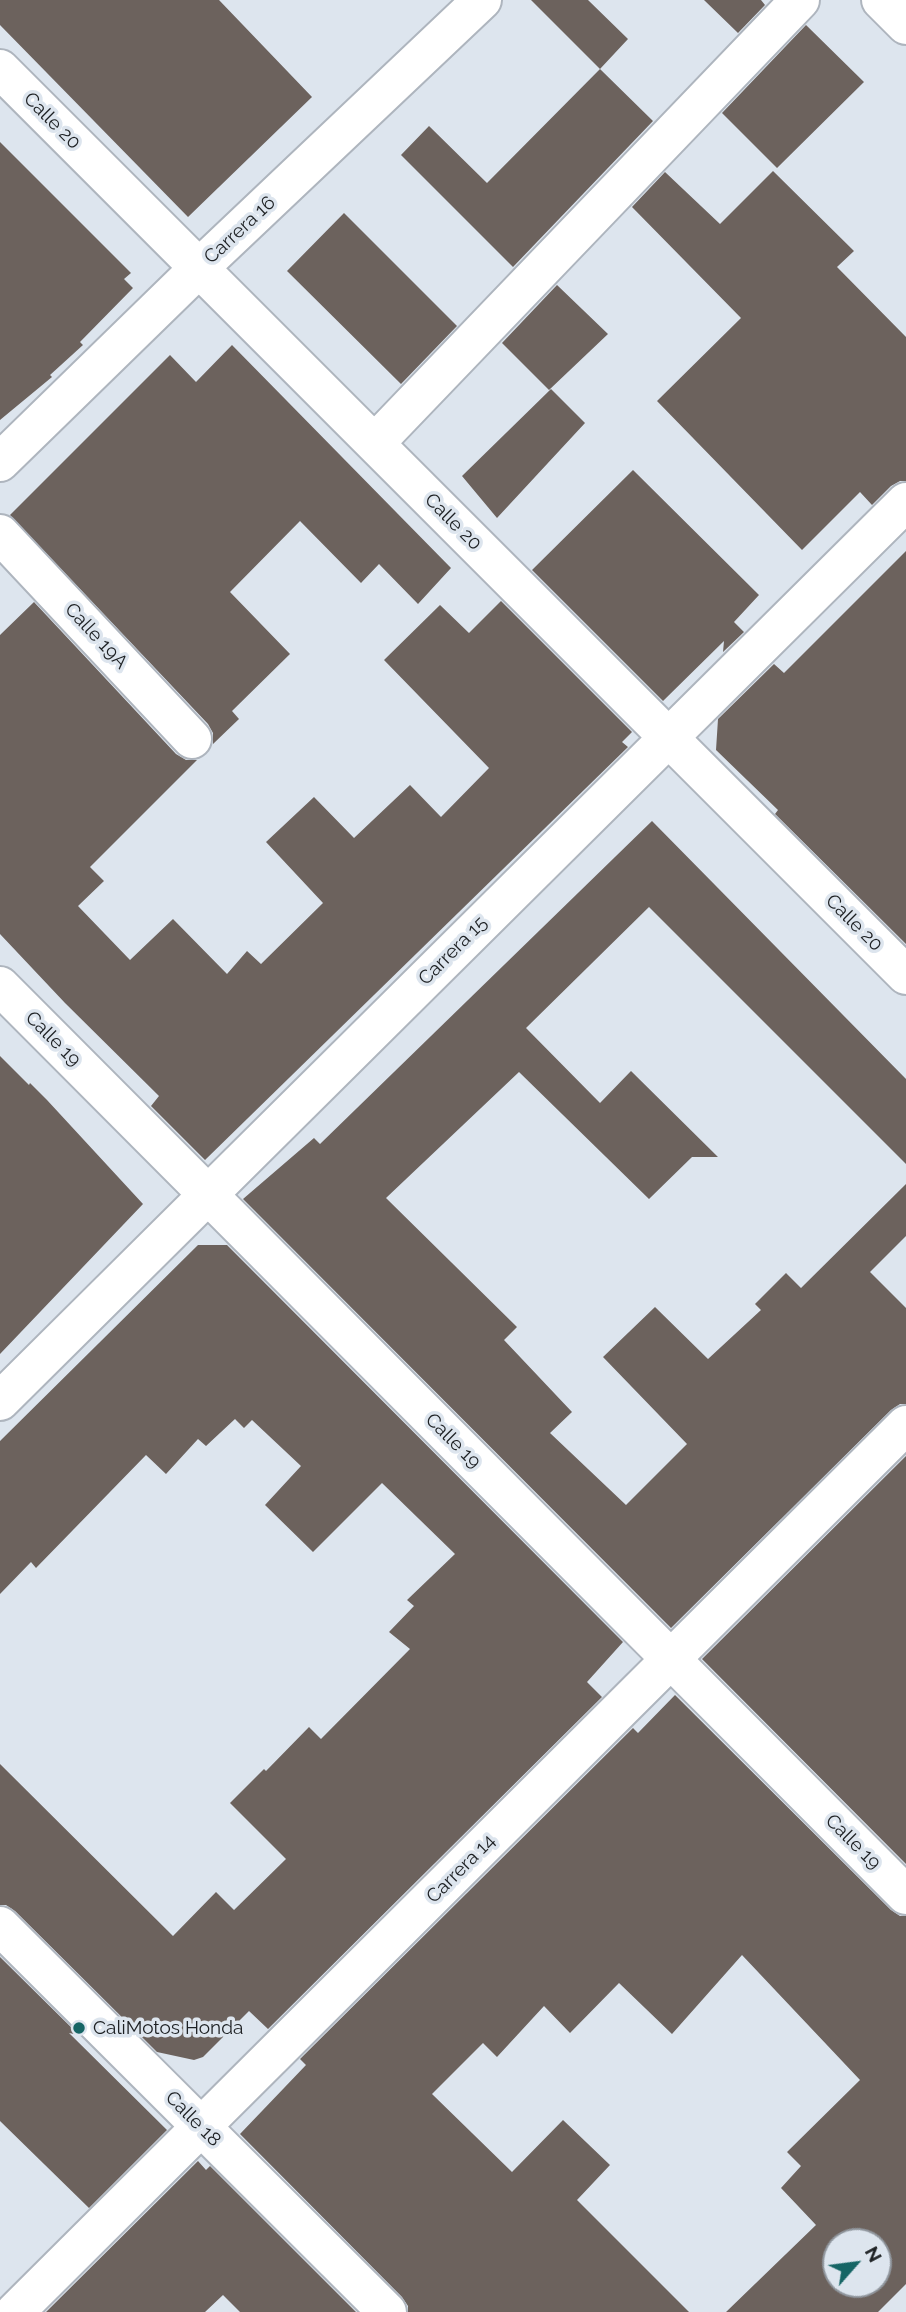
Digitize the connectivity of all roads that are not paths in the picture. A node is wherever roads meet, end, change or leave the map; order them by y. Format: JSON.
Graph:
{"nodes":[{"id":1,"x":482,"y":0,"type":"edge"},
{"id":2,"x":800,"y":0,"type":"edge"},
{"id":3,"x":881,"y":0,"type":"edge"},
{"id":4,"x":906,"y":25,"type":"edge"},
{"id":5,"x":0,"y":69,"type":"edge"},
{"id":6,"x":199,"y":268,"type":"junction"},
{"id":7,"x":375,"y":443,"type":"junction"},
{"id":8,"x":0,"y":462,"type":"edge"},
{"id":9,"x":906,"y":502,"type":"edge"},
{"id":10,"x":0,"y":534,"type":"edge"},
{"id":11,"x":669,"y":737,"type":"junction"},
{"id":12,"x":192,"y":739,"type":"dead end"},
{"id":13,"x":906,"y":975,"type":"edge"},
{"id":14,"x":0,"y":986,"type":"edge"},
{"id":15,"x":208,"y":1195,"type":"junction"},
{"id":16,"x":0,"y":1401,"type":"edge"},
{"id":17,"x":906,"y":1425,"type":"edge"},
{"id":18,"x":671,"y":1659,"type":"junction"},
{"id":19,"x":906,"y":1895,"type":"edge"},
{"id":20,"x":0,"y":1926,"type":"edge"},
{"id":21,"x":201,"y":2127,"type":"junction"},
{"id":22,"x":15,"y":2312,"type":"edge"},
{"id":23,"x":387,"y":2312,"type":"edge"}],
"edges":[{"from":1,"to":6,"type":"street","name":"Carrera 16"},
{"from":2,"to":7,"type":"street"},
{"from":3,"to":4,"type":"street"},
{"from":5,"to":6,"type":"street","name":"Calle 20"},
{"from":6,"to":7,"type":"street","name":"Calle 20"},
{"from":6,"to":8,"type":"street","name":"Carrera 16"},
{"from":7,"to":11,"type":"street","name":"Calle 20"},
{"from":9,"to":11,"type":"street","name":"Carrera 15"},
{"from":10,"to":12,"type":"street","name":"Calle 19A"},
{"from":11,"to":13,"type":"street","name":"Calle 20"},
{"from":11,"to":15,"type":"street","name":"Carrera 15"},
{"from":14,"to":15,"type":"street","name":"Calle 19"},
{"from":15,"to":16,"type":"street","name":"Carrera 15"},
{"from":15,"to":18,"type":"street","name":"Calle 19"},
{"from":17,"to":18,"type":"street","name":"Carrera 14"},
{"from":18,"to":19,"type":"street","name":"Calle 19"},
{"from":18,"to":21,"type":"street","name":"Carrera 14"},
{"from":20,"to":21,"type":"street","name":"Calle 18"},
{"from":21,"to":22,"type":"street","name":"Carrera 14"},
{"from":21,"to":23,"type":"street","name":"Calle 18"}]}
